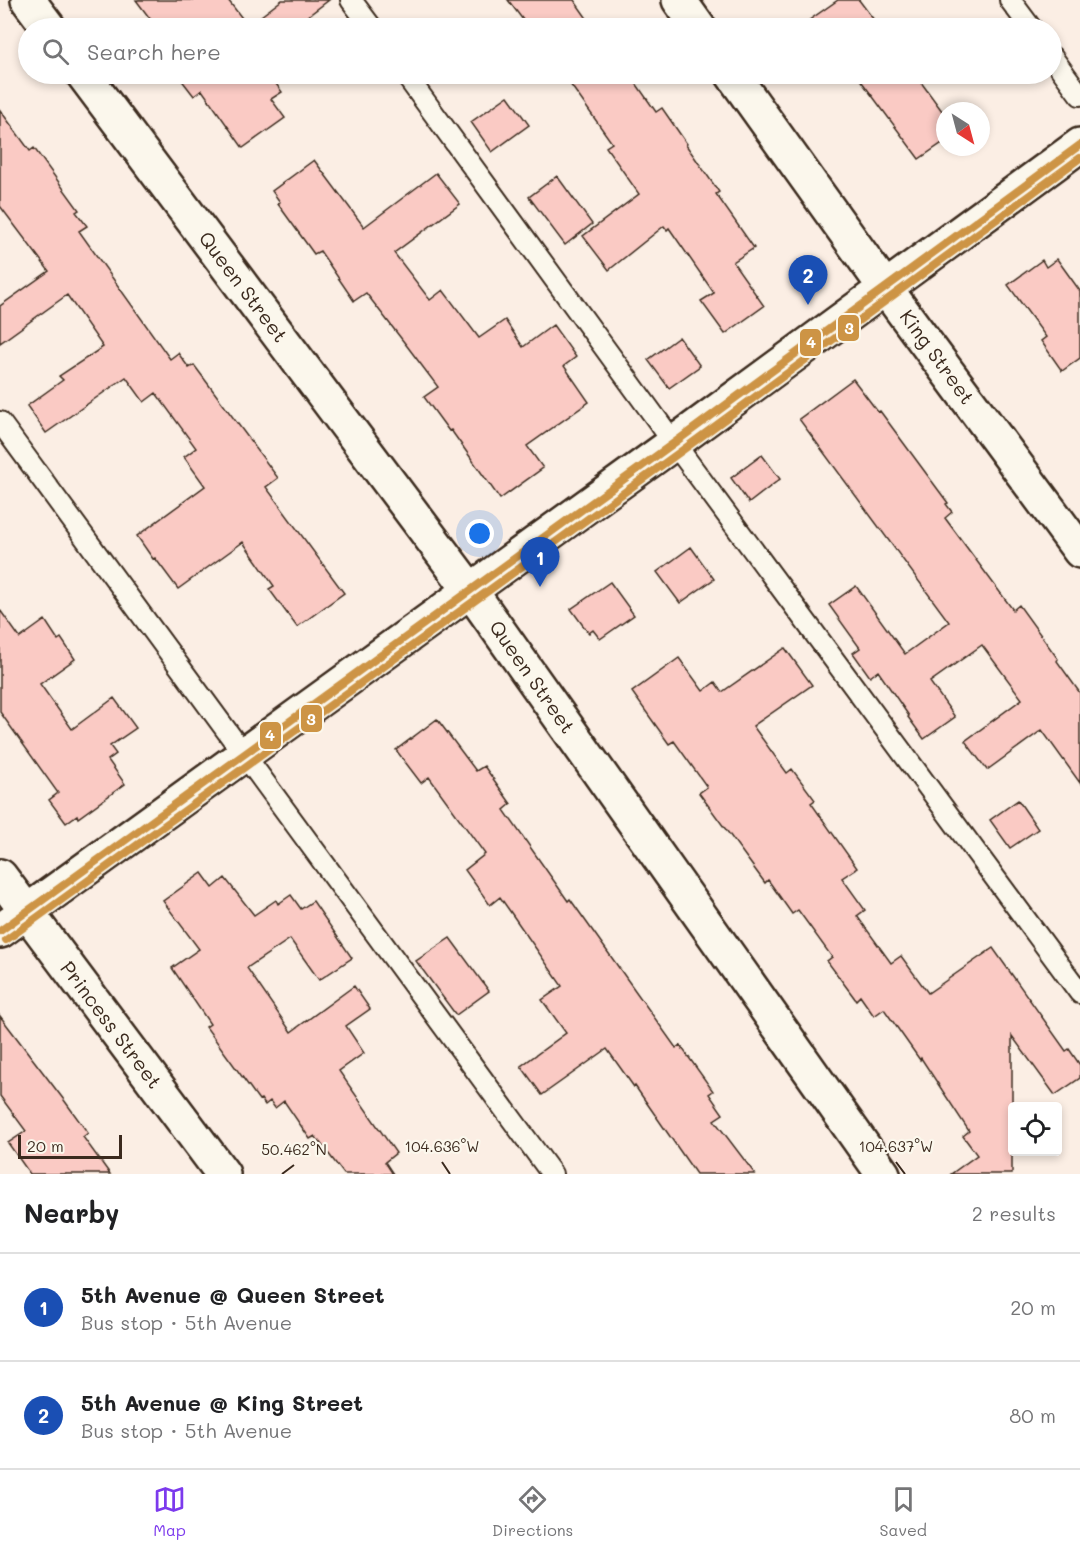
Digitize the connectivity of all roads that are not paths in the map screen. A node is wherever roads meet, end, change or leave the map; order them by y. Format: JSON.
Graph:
{"nodes":[{"id":1,"x":28,"y":0,"type":"edge"},
{"id":2,"x":351,"y":0,"type":"edge"},
{"id":3,"x":679,"y":0,"type":"edge"},
{"id":4,"x":1010,"y":0,"type":"edge"},
{"id":5,"x":42,"y":18,"type":"edge"},
{"id":6,"x":364,"y":18,"type":"edge"},
{"id":7,"x":692,"y":18,"type":"edge"},
{"id":8,"x":1024,"y":18,"type":"edge"},
{"id":9,"x":1062,"y":71,"type":"edge"},
{"id":10,"x":90,"y":84,"type":"edge"},
{"id":11,"x":412,"y":84,"type":"edge"},
{"id":12,"x":739,"y":84,"type":"edge"},
{"id":13,"x":1080,"y":95,"type":"edge"},
{"id":14,"x":1080,"y":145,"type":"edge"},
{"id":15,"x":886,"y":289,"type":"junction"},
{"id":16,"x":0,"y":422,"type":"edge"},
{"id":17,"x":674,"y":443,"type":"junction"},
{"id":18,"x":1080,"y":551,"type":"edge"},
{"id":19,"x":470,"y":590,"type":"junction"},
{"id":20,"x":244,"y":755,"type":"junction"},
{"id":21,"x":0,"y":876,"type":"edge"},
{"id":22,"x":26,"y":912,"type":"junction"},
{"id":23,"x":0,"y":931,"type":"edge"},
{"id":24,"x":1080,"y":993,"type":"edge"},
{"id":25,"x":223,"y":1174,"type":"edge"},
{"id":26,"x":552,"y":1174,"type":"edge"},
{"id":27,"x":883,"y":1174,"type":"edge"}],
"edges":[{"from":1,"to":5,"type":"street"},
{"from":2,"to":6,"type":"lane"},
{"from":3,"to":7,"type":"street"},
{"from":4,"to":8,"type":"lane"},
{"from":9,"to":13,"type":"lane"},
{"from":10,"to":19,"type":"street","name":"Queen Street"},
{"from":11,"to":17,"type":"lane"},
{"from":12,"to":15,"type":"street","name":"King Street"},
{"from":14,"to":15,"type":"street"},
{"from":15,"to":17,"type":"street"},
{"from":15,"to":18,"type":"street","name":"King Street"},
{"from":16,"to":20,"type":"lane"},
{"from":17,"to":19,"type":"street"},
{"from":17,"to":24,"type":"lane"},
{"from":19,"to":20,"type":"street"},
{"from":19,"to":27,"type":"street","name":"Queen Street"},
{"from":20,"to":22,"type":"street"},
{"from":20,"to":26,"type":"lane"},
{"from":21,"to":22,"type":"street","name":"Princess Street"},
{"from":22,"to":23,"type":"street"},
{"from":22,"to":25,"type":"street","name":"Princess Street"}]}
